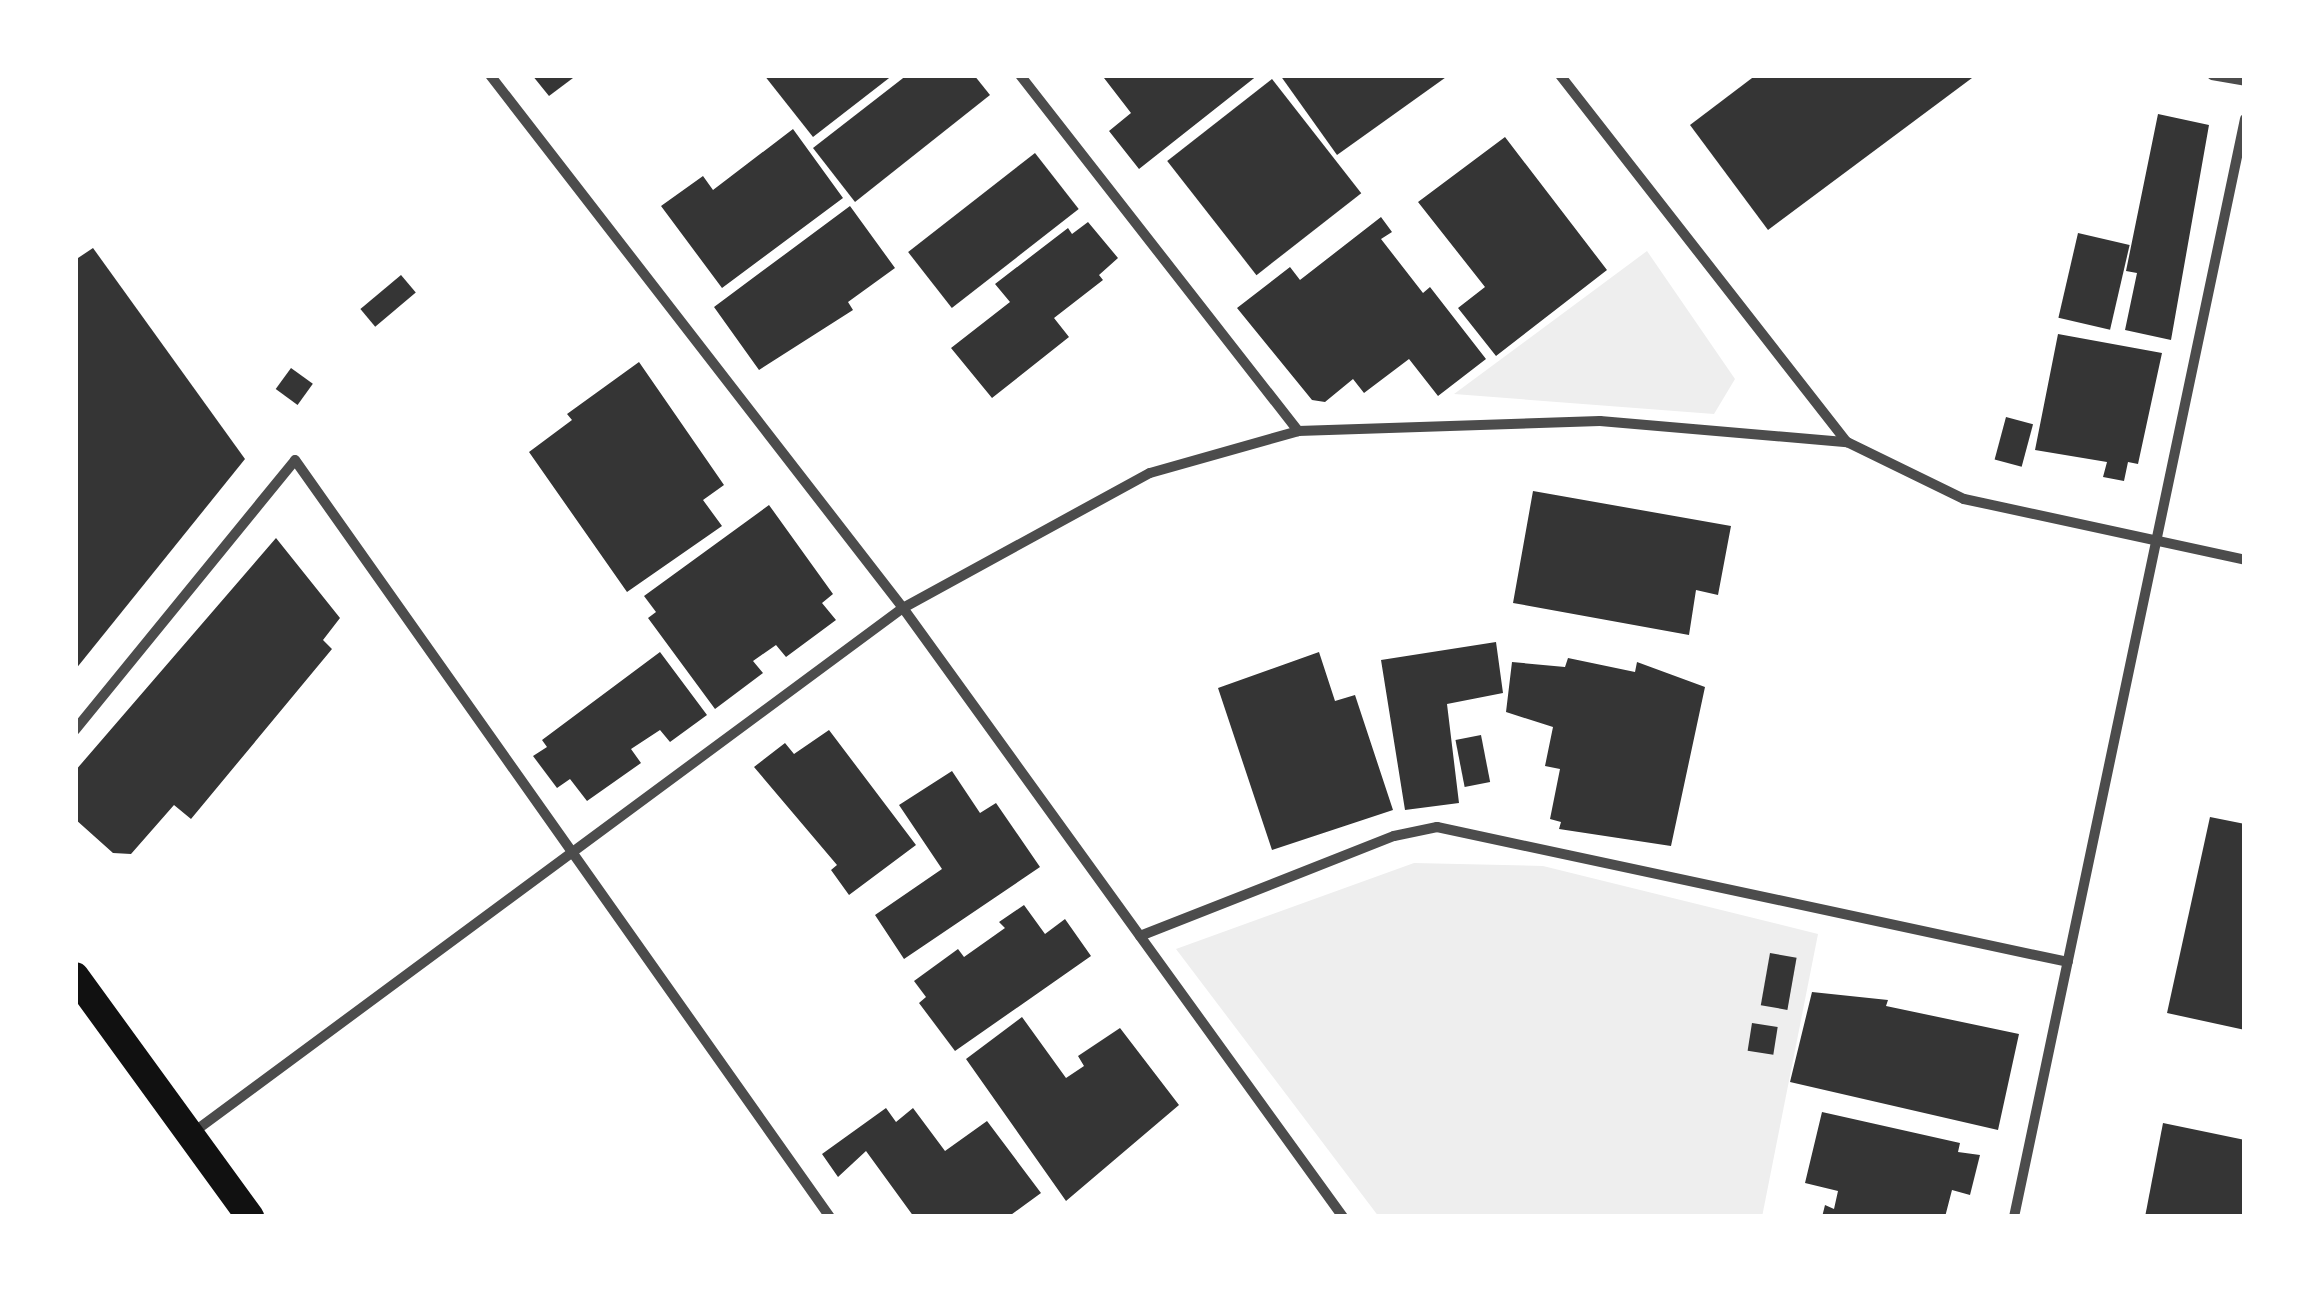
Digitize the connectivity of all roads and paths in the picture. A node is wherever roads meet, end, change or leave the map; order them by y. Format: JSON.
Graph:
{"nodes":[{"id":1,"x":490,"y":75,"type":"edge"},
{"id":2,"x":1020,"y":75,"type":"edge"},
{"id":3,"x":1560,"y":75,"type":"edge"},
{"id":4,"x":2212,"y":75,"type":"edge"},
{"id":5,"x":2245,"y":82,"type":"edge"},
{"id":6,"x":2245,"y":119,"type":"edge"},
{"id":7,"x":1298,"y":431,"type":"junction"},
{"id":8,"x":1847,"y":442,"type":"junction"},
{"id":9,"x":2154,"y":543,"type":"junction"},
{"id":10,"x":2245,"y":560,"type":"edge"},
{"id":11,"x":903,"y":608,"type":"junction"},
{"id":12,"x":75,"y":730,"type":"edge"},
{"id":13,"x":570,"y":856,"type":"junction"},
{"id":14,"x":1140,"y":936,"type":"junction"},
{"id":15,"x":2068,"y":962,"type":"junction"},
{"id":16,"x":75,"y":976,"type":"edge"},
{"id":17,"x":190,"y":1134,"type":"junction"},
{"id":18,"x":250,"y":1217,"type":"edge"},
{"id":19,"x":830,"y":1217,"type":"edge"},
{"id":20,"x":1343,"y":1217,"type":"edge"},
{"id":21,"x":2014,"y":1217,"type":"edge"}],
"edges":[{"from":1,"to":11,"type":"street"},
{"from":2,"to":7,"type":"street"},
{"from":3,"to":8,"type":"street"},
{"from":4,"to":5,"type":"street"},
{"from":6,"to":9,"type":"street"},
{"from":7,"to":8,"type":"street"},
{"from":7,"to":11,"type":"street"},
{"from":8,"to":9,"type":"street"},
{"from":9,"to":10,"type":"street"},
{"from":9,"to":15,"type":"street"},
{"from":11,"to":13,"type":"street"},
{"from":11,"to":14,"type":"street"},
{"from":12,"to":13,"type":"street"},
{"from":13,"to":17,"type":"street"},
{"from":13,"to":19,"type":"street"},
{"from":14,"to":15,"type":"street"},
{"from":14,"to":20,"type":"street"},
{"from":15,"to":21,"type":"street"},
{"from":16,"to":17,"type":"highway"},
{"from":17,"to":18,"type":"highway"}]}
